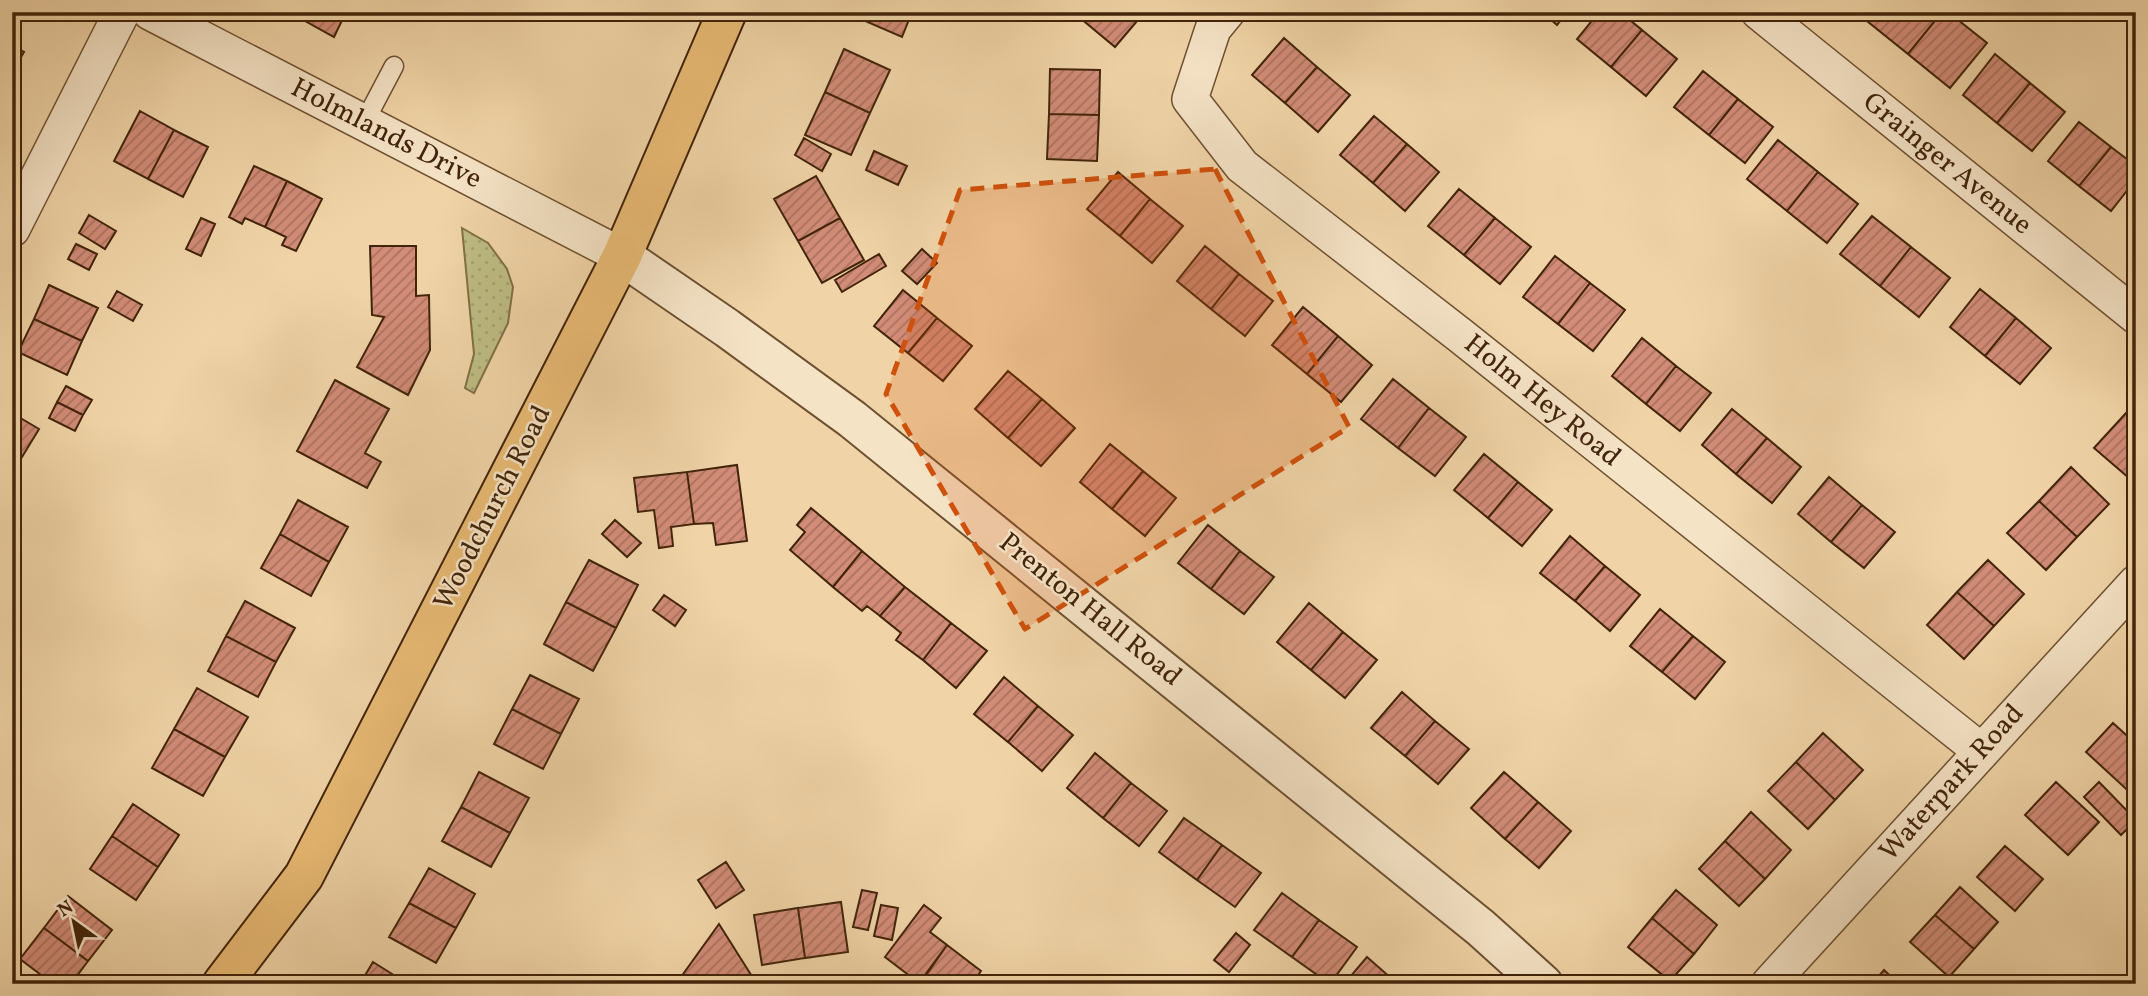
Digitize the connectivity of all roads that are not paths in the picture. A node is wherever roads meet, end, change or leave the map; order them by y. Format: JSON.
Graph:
{"nodes":[{"id":1,"x":122,"y":12,"type":"edge"},
{"id":2,"x":150,"y":12,"type":"edge"},
{"id":3,"x":727,"y":12,"type":"edge"},
{"id":4,"x":1227,"y":12,"type":"edge"},
{"id":5,"x":1759,"y":12,"type":"edge"},
{"id":6,"x":394,"y":66,"type":"dead end"},
{"id":7,"x":364,"y":123,"type":"junction"},
{"id":8,"x":12,"y":229,"type":"edge"},
{"id":9,"x":622,"y":256,"type":"junction"},
{"id":10,"x":2136,"y":316,"type":"edge"},
{"id":11,"x":2136,"y":583,"type":"edge"},
{"id":12,"x":1981,"y":751,"type":"junction"},
{"id":13,"x":222,"y":984,"type":"edge"},
{"id":14,"x":1543,"y":984,"type":"edge"},
{"id":15,"x":1769,"y":984,"type":"edge"}],
"edges":[{"from":1,"to":8,"type":"street"},
{"from":2,"to":7,"type":"street","name":"Holmlands Drive"},
{"from":3,"to":9,"type":"highway","name":"Woodchurch Road"},
{"from":4,"to":12,"type":"street","name":"Holm Hey Road"},
{"from":5,"to":10,"type":"street","name":"Grainger Avenue"},
{"from":6,"to":7,"type":"lane"},
{"from":7,"to":9,"type":"street","name":"Holmlands Drive"},
{"from":9,"to":13,"type":"highway","name":"Woodchurch Road"},
{"from":9,"to":14,"type":"street","name":"Prenton Hall Road"},
{"from":11,"to":12,"type":"street","name":"Waterpark Road"},
{"from":12,"to":15,"type":"street","name":"Waterpark Road"}]}
